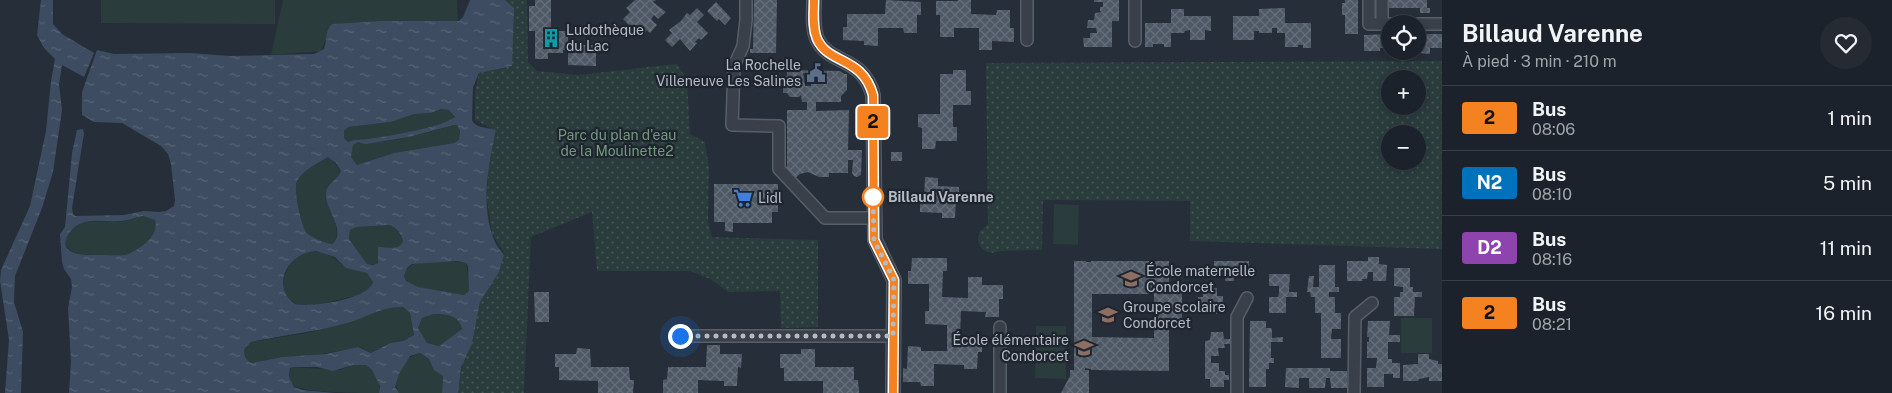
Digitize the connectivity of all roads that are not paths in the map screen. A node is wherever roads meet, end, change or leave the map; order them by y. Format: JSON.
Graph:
{"nodes":[{"id":1,"x":746,"y":0,"type":"edge"},
{"id":2,"x":814,"y":0,"type":"edge"},
{"id":3,"x":1027,"y":0,"type":"edge"},
{"id":4,"x":1135,"y":0,"type":"edge"},
{"id":5,"x":1369,"y":0,"type":"edge"},
{"id":6,"x":1382,"y":0,"type":"edge"},
{"id":7,"x":1384,"y":15,"type":"edge"},
{"id":8,"x":1381,"y":24,"type":"edge"},
{"id":9,"x":1426,"y":24,"type":"edge"},
{"id":10,"x":1442,"y":24,"type":"edge"},
{"id":11,"x":1027,"y":40,"type":"dead end"},
{"id":12,"x":1135,"y":41,"type":"dead end"},
{"id":13,"x":873,"y":218,"type":"junction"},
{"id":14,"x":1247,"y":298,"type":"dead end"},
{"id":15,"x":1372,"y":303,"type":"dead end"},
{"id":16,"x":1000,"y":327,"type":"dead end"},
{"id":17,"x":680,"y":336,"type":"dead end"},
{"id":18,"x":893,"y":336,"type":"junction"},
{"id":19,"x":893,"y":393,"type":"edge"},
{"id":20,"x":1000,"y":393,"type":"edge"},
{"id":21,"x":1238,"y":393,"type":"edge"},
{"id":22,"x":1354,"y":393,"type":"edge"}],
"edges":[{"from":1,"to":13,"type":"street"},
{"from":2,"to":13,"type":"street"},
{"from":3,"to":11,"type":"street"},
{"from":4,"to":12,"type":"street"},
{"from":5,"to":8,"type":"street"},
{"from":6,"to":7,"type":"street"},
{"from":9,"to":10,"type":"street"},
{"from":13,"to":18,"type":"street"},
{"from":14,"to":21,"type":"street"},
{"from":15,"to":22,"type":"street"},
{"from":16,"to":20,"type":"street"},
{"from":17,"to":18,"type":"street"},
{"from":18,"to":19,"type":"street"}]}
